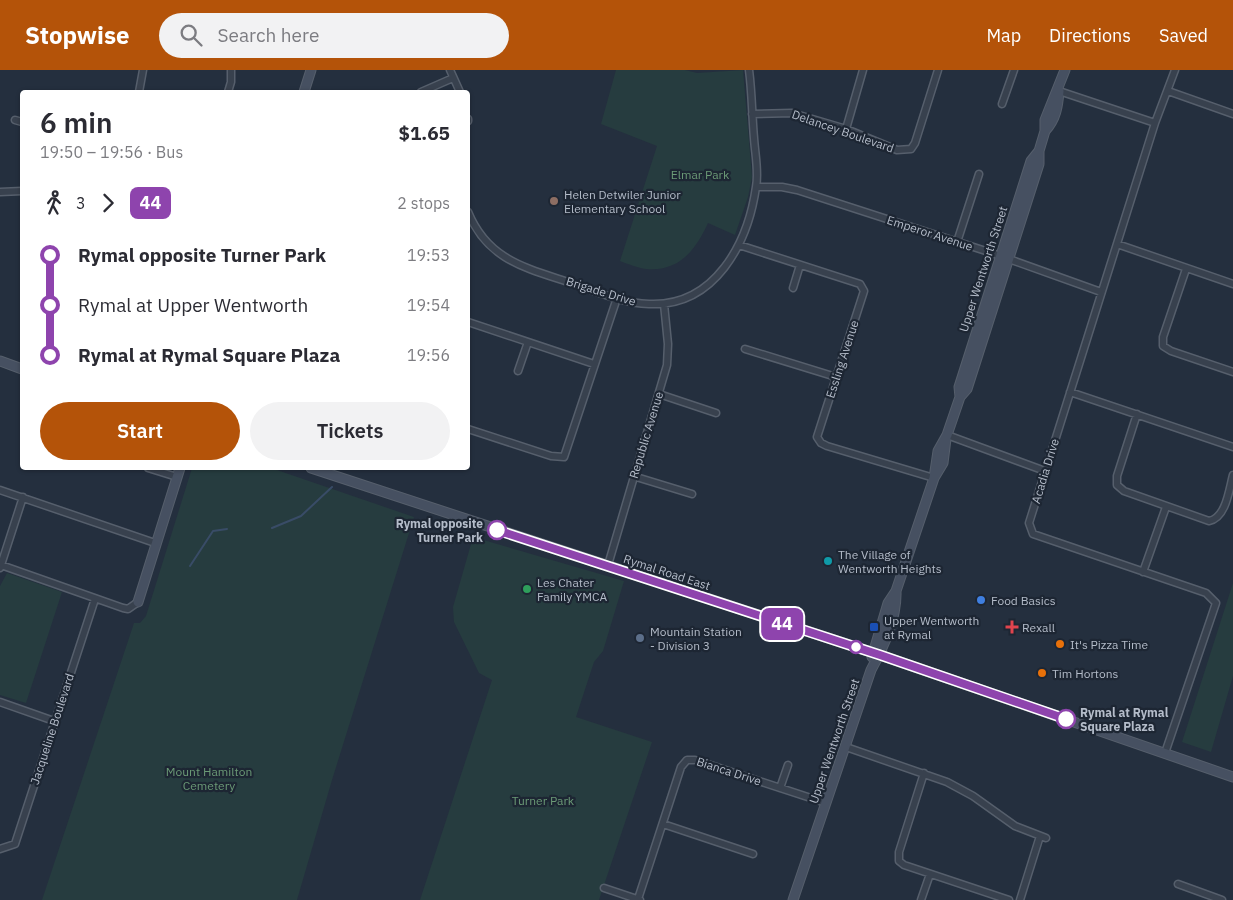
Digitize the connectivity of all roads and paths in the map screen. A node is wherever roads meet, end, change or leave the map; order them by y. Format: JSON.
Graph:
{"nodes":[{"id":1,"x":143,"y":70,"type":"edge"},
{"id":2,"x":231,"y":70,"type":"edge"},
{"id":3,"x":311,"y":70,"type":"edge"},
{"id":4,"x":450,"y":70,"type":"edge"},
{"id":5,"x":749,"y":70,"type":"edge"},
{"id":6,"x":864,"y":70,"type":"edge"},
{"id":7,"x":938,"y":70,"type":"edge"},
{"id":8,"x":1014,"y":70,"type":"edge"},
{"id":9,"x":1065,"y":70,"type":"edge"},
{"id":10,"x":1174,"y":70,"type":"edge"},
{"id":11,"x":453,"y":78,"type":"junction"},
{"id":12,"x":139,"y":90,"type":"edge"},
{"id":13,"x":229,"y":90,"type":"edge"},
{"id":14,"x":305,"y":90,"type":"edge"},
{"id":15,"x":426,"y":90,"type":"edge"},
{"id":16,"x":459,"y":90,"type":"edge"},
{"id":17,"x":1059,"y":90,"type":"junction"},
{"id":18,"x":1168,"y":90,"type":"junction"},
{"id":19,"x":1002,"y":104,"type":"dead end"},
{"id":20,"x":752,"y":114,"type":"junction"},
{"id":21,"x":1233,"y":114,"type":"edge"},
{"id":22,"x":1155,"y":123,"type":"junction"},
{"id":23,"x":846,"y":129,"type":"junction"},
{"id":24,"x":979,"y":174,"type":"dead end"},
{"id":25,"x":756,"y":187,"type":"junction"},
{"id":26,"x":20,"y":191,"type":"edge"},
{"id":27,"x":0,"y":192,"type":"edge"},
{"id":28,"x":470,"y":227,"type":"edge"},
{"id":29,"x":957,"y":242,"type":"junction"},
{"id":30,"x":1117,"y":244,"type":"junction"},
{"id":31,"x":739,"y":245,"type":"junction"},
{"id":32,"x":1004,"y":258,"type":"junction"},
{"id":33,"x":800,"y":265,"type":"junction"},
{"id":34,"x":1186,"y":269,"type":"junction"},
{"id":35,"x":1233,"y":284,"type":"edge"},
{"id":36,"x":793,"y":288,"type":"dead end"},
{"id":37,"x":1101,"y":292,"type":"junction"},
{"id":38,"x":617,"y":298,"type":"junction"},
{"id":39,"x":664,"y":304,"type":"junction"},
{"id":40,"x":470,"y":323,"type":"edge"},
{"id":41,"x":528,"y":342,"type":"junction"},
{"id":42,"x":744,"y":349,"type":"dead end"},
{"id":43,"x":0,"y":362,"type":"edge"},
{"id":44,"x":594,"y":364,"type":"junction"},
{"id":45,"x":20,"y":369,"type":"edge"},
{"id":46,"x":518,"y":371,"type":"dead end"},
{"id":47,"x":1233,"y":372,"type":"edge"},
{"id":48,"x":836,"y":377,"type":"junction"},
{"id":49,"x":1070,"y":392,"type":"junction"},
{"id":50,"x":659,"y":394,"type":"junction"},
{"id":51,"x":716,"y":413,"type":"dead end"},
{"id":52,"x":1137,"y":414,"type":"junction"},
{"id":53,"x":470,"y":430,"type":"edge"},
{"id":54,"x":946,"y":436,"type":"junction"},
{"id":55,"x":1233,"y":447,"type":"edge"},
{"id":56,"x":154,"y":470,"type":"edge"},
{"id":57,"x":179,"y":470,"type":"edge"},
{"id":58,"x":334,"y":471,"type":"edge"},
{"id":59,"x":1045,"y":471,"type":"junction"},
{"id":60,"x":1233,"y":475,"type":"edge"},
{"id":61,"x":633,"y":476,"type":"junction"},
{"id":62,"x":177,"y":477,"type":"junction"},
{"id":63,"x":934,"y":478,"type":"junction"},
{"id":64,"x":0,"y":490,"type":"edge"},
{"id":65,"x":692,"y":494,"type":"dead end"},
{"id":66,"x":23,"y":497,"type":"junction"},
{"id":67,"x":1166,"y":507,"type":"junction"},
{"id":68,"x":155,"y":543,"type":"junction"},
{"id":69,"x":608,"y":565,"type":"junction"},
{"id":70,"x":1,"y":567,"type":"edge"},
{"id":71,"x":1143,"y":572,"type":"junction"},
{"id":72,"x":96,"y":599,"type":"junction"},
{"id":73,"x":138,"y":602,"type":"joint"},
{"id":74,"x":876,"y":654,"type":"junction"},
{"id":75,"x":0,"y":702,"type":"edge"},
{"id":76,"x":54,"y":721,"type":"junction"},
{"id":77,"x":846,"y":747,"type":"junction"},
{"id":78,"x":1165,"y":753,"type":"junction"},
{"id":79,"x":788,"y":765,"type":"dead end"},
{"id":80,"x":924,"y":773,"type":"junction"},
{"id":81,"x":1233,"y":777,"type":"edge"},
{"id":82,"x":780,"y":788,"type":"junction"},
{"id":83,"x":826,"y":803,"type":"junction"},
{"id":84,"x":663,"y":824,"type":"junction"},
{"id":85,"x":0,"y":849,"type":"edge"},
{"id":86,"x":753,"y":854,"type":"dead end"},
{"id":87,"x":930,"y":874,"type":"junction"},
{"id":88,"x":1178,"y":884,"type":"dead end"},
{"id":89,"x":604,"y":888,"type":"dead end"},
{"id":90,"x":1209,"y":898,"type":"edge"},
{"id":91,"x":639,"y":900,"type":"edge"},
{"id":92,"x":793,"y":900,"type":"edge"},
{"id":93,"x":922,"y":900,"type":"edge"},
{"id":94,"x":1009,"y":900,"type":"edge"},
{"id":95,"x":1020,"y":900,"type":"edge"},
{"id":96,"x":1222,"y":900,"type":"edge"}],
"edges":[{"from":1,"to":12,"type":"street"},
{"from":2,"to":13,"type":"street"},
{"from":3,"to":14,"type":"main road"},
{"from":4,"to":11,"type":"street"},
{"from":5,"to":20,"type":"street","name":"Brigade Drive"},
{"from":6,"to":23,"type":"street"},
{"from":7,"to":23,"type":"street","name":"Delancey Boulevard"},
{"from":8,"to":19,"type":"street"},
{"from":9,"to":17,"type":"main road","name":"Upper Wentworth Street"},
{"from":10,"to":18,"type":"street","name":"Acadia Drive"},
{"from":11,"to":15,"type":"street"},
{"from":11,"to":16,"type":"street"},
{"from":17,"to":22,"type":"street"},
{"from":17,"to":32,"type":"main road","name":"Upper Wentworth Street"},
{"from":18,"to":21,"type":"street"},
{"from":18,"to":22,"type":"street","name":"Acadia Drive"},
{"from":20,"to":23,"type":"street","name":"Delancey Boulevard"},
{"from":20,"to":25,"type":"street","name":"Brigade Drive"},
{"from":22,"to":30,"type":"street","name":"Acadia Drive"},
{"from":24,"to":29,"type":"street"},
{"from":25,"to":29,"type":"street","name":"Emperor Avenue"},
{"from":25,"to":31,"type":"street","name":"Brigade Drive"},
{"from":26,"to":27,"type":"street"},
{"from":28,"to":38,"type":"street","name":"Brigade Drive"},
{"from":29,"to":32,"type":"street","name":"Emperor Avenue"},
{"from":30,"to":34,"type":"street"},
{"from":30,"to":37,"type":"street","name":"Acadia Drive"},
{"from":31,"to":33,"type":"street","name":"Essling Avenue"},
{"from":31,"to":39,"type":"street","name":"Brigade Drive"},
{"from":32,"to":37,"type":"street","name":"Emperor Avenue"},
{"from":32,"to":54,"type":"main road","name":"Upper Wentworth Street"},
{"from":33,"to":36,"type":"street"},
{"from":33,"to":48,"type":"street","name":"Essling Avenue"},
{"from":34,"to":35,"type":"street"},
{"from":34,"to":47,"type":"street"},
{"from":37,"to":49,"type":"street","name":"Acadia Drive"},
{"from":38,"to":39,"type":"street","name":"Brigade Drive"},
{"from":38,"to":44,"type":"street"},
{"from":39,"to":50,"type":"street","name":"Republic Avenue"},
{"from":40,"to":41,"type":"street"},
{"from":41,"to":44,"type":"street"},
{"from":41,"to":46,"type":"street"},
{"from":42,"to":48,"type":"street"},
{"from":43,"to":45,"type":"main road"},
{"from":44,"to":53,"type":"street"},
{"from":48,"to":63,"type":"street","name":"Essling Avenue"},
{"from":49,"to":52,"type":"street"},
{"from":49,"to":59,"type":"street","name":"Acadia Drive"},
{"from":50,"to":51,"type":"street"},
{"from":50,"to":61,"type":"street","name":"Republic Avenue"},
{"from":52,"to":55,"type":"street"},
{"from":52,"to":67,"type":"street"},
{"from":54,"to":59,"type":"street"},
{"from":54,"to":63,"type":"main road","name":"Upper Wentworth Street"},
{"from":56,"to":62,"type":"street"},
{"from":57,"to":62,"type":"main road"},
{"from":58,"to":69,"type":"main road","name":"Rymal Road East"},
{"from":59,"to":71,"type":"street","name":"Acadia Drive"},
{"from":60,"to":67,"type":"street"},
{"from":61,"to":65,"type":"street"},
{"from":61,"to":69,"type":"street","name":"Republic Avenue"},
{"from":62,"to":68,"type":"main road"},
{"from":63,"to":74,"type":"main road","name":"Upper Wentworth Street"},
{"from":64,"to":66,"type":"street"},
{"from":66,"to":68,"type":"street"},
{"from":66,"to":70,"type":"street"},
{"from":67,"to":71,"type":"street"},
{"from":68,"to":73,"type":"main road"},
{"from":69,"to":74,"type":"main road","name":"Rymal Road East"},
{"from":70,"to":72,"type":"street"},
{"from":71,"to":78,"type":"street","name":"Acadia Drive"},
{"from":72,"to":73,"type":"street"},
{"from":72,"to":76,"type":"street","name":"Jacqueline Boulevard"},
{"from":74,"to":77,"type":"main road","name":"Upper Wentworth Street"},
{"from":74,"to":78,"type":"main road","name":"Rymal Road East"},
{"from":75,"to":76,"type":"street"},
{"from":76,"to":85,"type":"street","name":"Jacqueline Boulevard"},
{"from":77,"to":80,"type":"street"},
{"from":77,"to":83,"type":"main road","name":"Upper Wentworth Street"},
{"from":78,"to":81,"type":"main road","name":"Rymal Road East"},
{"from":79,"to":82,"type":"street"},
{"from":80,"to":87,"type":"street"},
{"from":80,"to":95,"type":"street"},
{"from":82,"to":83,"type":"street","name":"Bianca Drive"},
{"from":82,"to":84,"type":"street","name":"Bianca Drive"},
{"from":83,"to":92,"type":"main road","name":"Upper Wentworth Street"},
{"from":84,"to":86,"type":"street"},
{"from":84,"to":91,"type":"street","name":"Bianca Drive"},
{"from":87,"to":93,"type":"street"},
{"from":87,"to":94,"type":"street"},
{"from":88,"to":90,"type":"street"},
{"from":89,"to":91,"type":"street"},
{"from":90,"to":96,"type":"street"}]}
